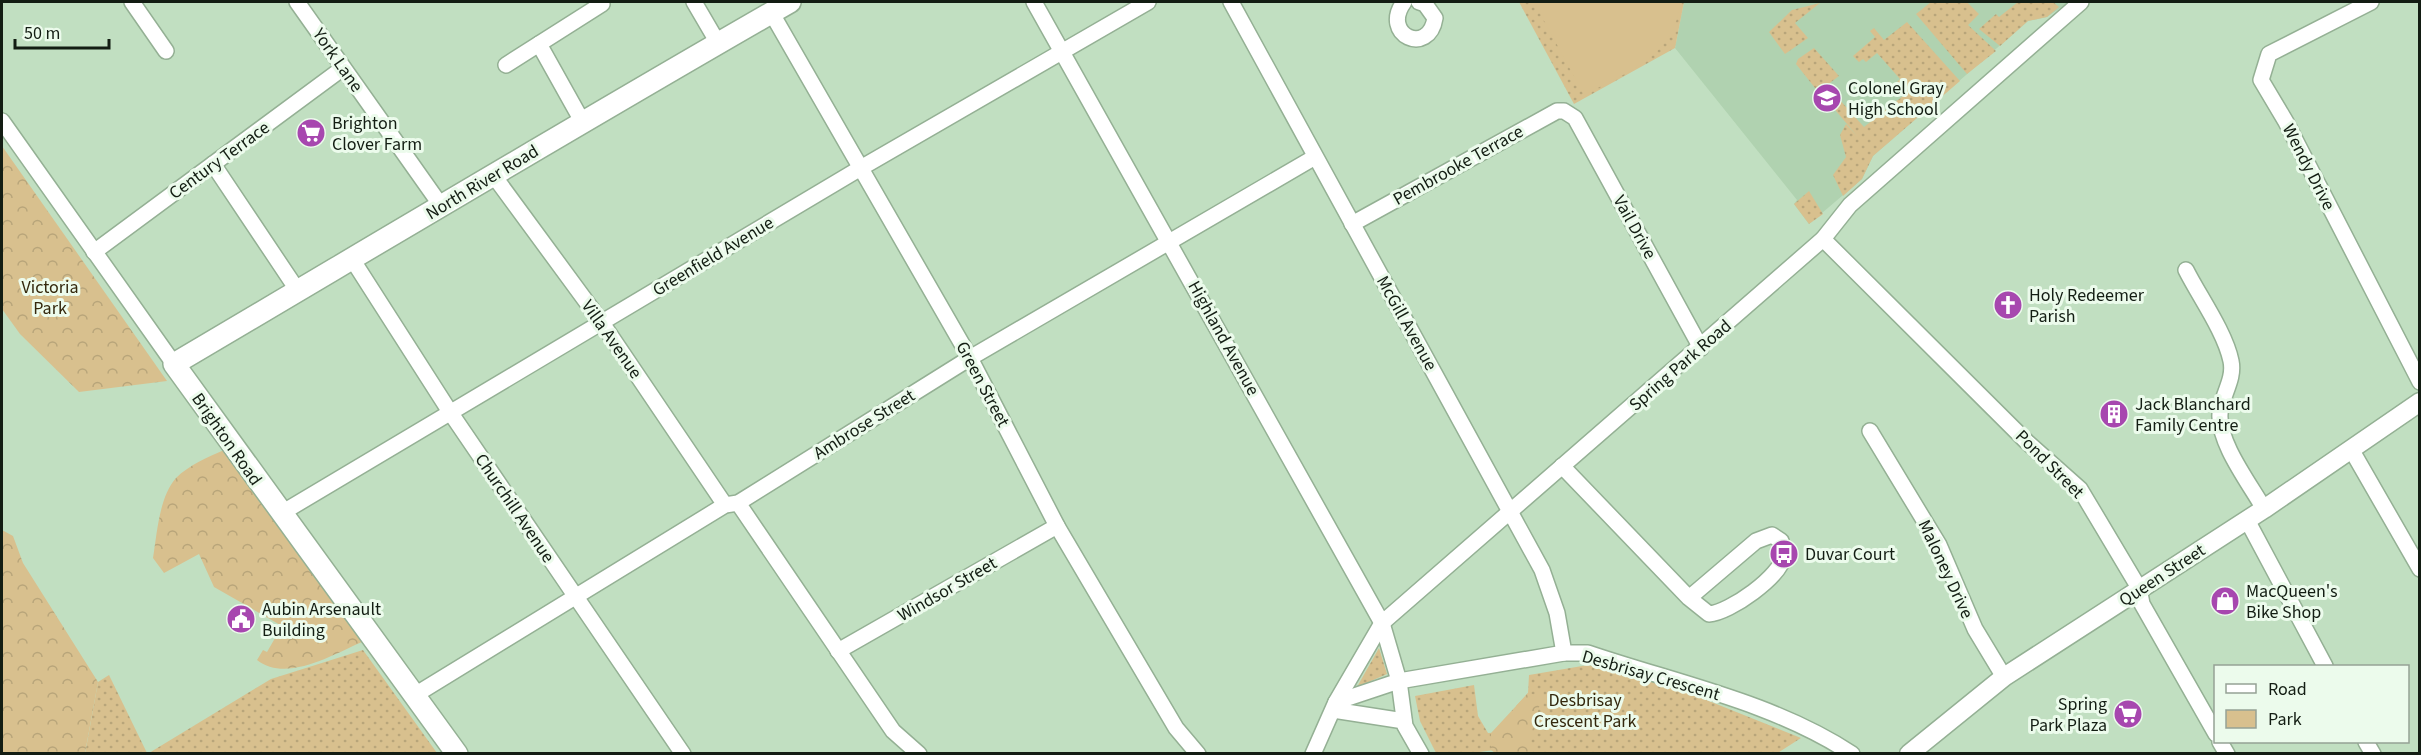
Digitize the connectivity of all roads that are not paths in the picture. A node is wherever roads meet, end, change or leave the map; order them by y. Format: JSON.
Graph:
{"nodes":[{"id":1,"x":132,"y":2,"type":"edge"},
{"id":2,"x":297,"y":2,"type":"edge"},
{"id":3,"x":694,"y":2,"type":"edge"},
{"id":4,"x":790,"y":2,"type":"edge"},
{"id":5,"x":1034,"y":2,"type":"edge"},
{"id":6,"x":1148,"y":2,"type":"edge"},
{"id":7,"x":1231,"y":2,"type":"edge"},
{"id":8,"x":1404,"y":2,"type":"edge"},
{"id":9,"x":1419,"y":2,"type":"edge"},
{"id":10,"x":2081,"y":2,"type":"edge"},
{"id":11,"x":2372,"y":2,"type":"edge"},
{"id":12,"x":602,"y":4,"type":"dead end"},
{"id":13,"x":771,"y":12,"type":"junction"},
{"id":14,"x":718,"y":43,"type":"junction"},
{"id":15,"x":539,"y":44,"type":"junction"},
{"id":16,"x":166,"y":51,"type":"dead end"},
{"id":17,"x":1061,"y":53,"type":"junction"},
{"id":18,"x":506,"y":65,"type":"dead end"},
{"id":19,"x":343,"y":68,"type":"junction"},
{"id":20,"x":1564,"y":111,"type":"joint"},
{"id":21,"x":2,"y":121,"type":"edge"},
{"id":22,"x":582,"y":121,"type":"junction"},
{"id":23,"x":1315,"y":157,"type":"junction"},
{"id":24,"x":213,"y":164,"type":"junction"},
{"id":25,"x":859,"y":169,"type":"junction"},
{"id":26,"x":494,"y":176,"type":"junction"},
{"id":27,"x":442,"y":207,"type":"junction"},
{"id":28,"x":1352,"y":224,"type":"junction"},
{"id":29,"x":1823,"y":239,"type":"junction"},
{"id":30,"x":1170,"y":241,"type":"junction"},
{"id":31,"x":94,"y":252,"type":"junction"},
{"id":32,"x":352,"y":259,"type":"junction"},
{"id":33,"x":2186,"y":270,"type":"dead end"},
{"id":34,"x":298,"y":291,"type":"junction"},
{"id":35,"x":602,"y":323,"type":"junction"},
{"id":36,"x":1701,"y":348,"type":"junction"},
{"id":37,"x":970,"y":358,"type":"junction"},
{"id":38,"x":174,"y":364,"type":"junction"},
{"id":39,"x":2420,"y":382,"type":"edge"},
{"id":40,"x":2420,"y":402,"type":"edge"},
{"id":41,"x":450,"y":412,"type":"junction"},
{"id":42,"x":1870,"y":431,"type":"dead end"},
{"id":43,"x":2351,"y":449,"type":"junction"},
{"id":44,"x":1562,"y":466,"type":"junction"},
{"id":45,"x":731,"y":504,"type":"junction"},
{"id":46,"x":2264,"y":509,"type":"junction"},
{"id":47,"x":1510,"y":510,"type":"junction"},
{"id":48,"x":280,"y":514,"type":"junction"},
{"id":49,"x":2247,"y":520,"type":"junction"},
{"id":50,"x":1056,"y":526,"type":"junction"},
{"id":51,"x":2420,"y":569,"type":"edge"},
{"id":52,"x":2139,"y":588,"type":"junction"},
{"id":53,"x":574,"y":597,"type":"junction"},
{"id":54,"x":1689,"y":598,"type":"junction"},
{"id":55,"x":1382,"y":623,"type":"junction"},
{"id":56,"x":838,"y":651,"type":"junction"},
{"id":57,"x":1564,"y":653,"type":"junction"},
{"id":58,"x":2324,"y":665,"type":"edge"},
{"id":59,"x":2004,"y":677,"type":"junction"},
{"id":60,"x":1399,"y":681,"type":"junction"},
{"id":61,"x":416,"y":695,"type":"junction"},
{"id":62,"x":1334,"y":706,"type":"junction"},
{"id":63,"x":1404,"y":721,"type":"junction"},
{"id":64,"x":2214,"y":730,"type":"edge"},
{"id":65,"x":457,"y":753,"type":"edge"},
{"id":66,"x":682,"y":753,"type":"edge"},
{"id":67,"x":919,"y":753,"type":"edge"},
{"id":68,"x":1198,"y":753,"type":"edge"},
{"id":69,"x":1313,"y":753,"type":"edge"},
{"id":70,"x":1421,"y":753,"type":"edge"},
{"id":71,"x":1852,"y":753,"type":"edge"},
{"id":72,"x":1909,"y":753,"type":"edge"}],
"edges":[{"from":1,"to":16,"type":"street"},
{"from":2,"to":19,"type":"street","name":"York Lane"},
{"from":3,"to":14,"type":"street"},
{"from":4,"to":13,"type":"main road","name":"North River Road"},
{"from":5,"to":17,"type":"street","name":"Highland Avenue"},
{"from":6,"to":17,"type":"street","name":"Greenfield Avenue"},
{"from":7,"to":23,"type":"street","name":"McGill Avenue"},
{"from":8,"to":9,"type":"street"},
{"from":10,"to":29,"type":"street","name":"Spring Park Road"},
{"from":11,"to":39,"type":"street","name":"Wendy Drive"},
{"from":12,"to":15,"type":"street"},
{"from":13,"to":14,"type":"main road","name":"North River Road"},
{"from":13,"to":25,"type":"street","name":"Green Street"},
{"from":14,"to":22,"type":"main road","name":"North River Road"},
{"from":15,"to":18,"type":"street"},
{"from":15,"to":22,"type":"street"},
{"from":17,"to":25,"type":"street","name":"Greenfield Avenue"},
{"from":17,"to":30,"type":"street","name":"Highland Avenue"},
{"from":19,"to":24,"type":"street","name":"Century Terrace"},
{"from":19,"to":27,"type":"street","name":"York Lane"},
{"from":20,"to":28,"type":"street","name":"Pembrooke Terrace"},
{"from":20,"to":36,"type":"street","name":"Vail Drive"},
{"from":21,"to":31,"type":"street","name":"Brighton Road"},
{"from":22,"to":26,"type":"main road","name":"North River Road"},
{"from":23,"to":28,"type":"street","name":"McGill Avenue"},
{"from":23,"to":30,"type":"street","name":"Ambrose Street"},
{"from":24,"to":31,"type":"street","name":"Century Terrace"},
{"from":24,"to":34,"type":"street"},
{"from":25,"to":35,"type":"street","name":"Greenfield Avenue"},
{"from":25,"to":37,"type":"street","name":"Green Street"},
{"from":26,"to":27,"type":"main road","name":"North River Road"},
{"from":26,"to":35,"type":"street","name":"Villa Avenue"},
{"from":27,"to":32,"type":"main road","name":"North River Road"},
{"from":28,"to":47,"type":"street","name":"McGill Avenue"},
{"from":29,"to":36,"type":"street","name":"Spring Park Road"},
{"from":29,"to":52,"type":"street","name":"Pond Street"},
{"from":30,"to":37,"type":"street","name":"Ambrose Street"},
{"from":30,"to":55,"type":"street","name":"Highland Avenue"},
{"from":31,"to":38,"type":"street","name":"Brighton Road"},
{"from":32,"to":34,"type":"main road","name":"North River Road"},
{"from":32,"to":41,"type":"street","name":"Churchill Avenue"},
{"from":33,"to":46,"type":"street"},
{"from":34,"to":38,"type":"main road","name":"North River Road"},
{"from":35,"to":41,"type":"street","name":"Greenfield Avenue"},
{"from":35,"to":45,"type":"street","name":"Villa Avenue"},
{"from":36,"to":44,"type":"street","name":"Spring Park Road"},
{"from":37,"to":45,"type":"street","name":"Ambrose Street"},
{"from":37,"to":50,"type":"street","name":"Green Street"},
{"from":38,"to":48,"type":"main road","name":"Brighton Road"},
{"from":40,"to":43,"type":"street","name":"Queen Street"},
{"from":41,"to":48,"type":"street","name":"Greenfield Avenue"},
{"from":41,"to":53,"type":"street","name":"Churchill Avenue"},
{"from":42,"to":59,"type":"street","name":"Maloney Drive"},
{"from":43,"to":46,"type":"street","name":"Queen Street"},
{"from":43,"to":51,"type":"street"},
{"from":44,"to":47,"type":"street","name":"Spring Park Road"},
{"from":44,"to":54,"type":"street"},
{"from":45,"to":53,"type":"street","name":"Ambrose Street"},
{"from":45,"to":56,"type":"street","name":"Villa Avenue"},
{"from":46,"to":49,"type":"street","name":"Queen Street"},
{"from":47,"to":55,"type":"street","name":"Spring Park Road"},
{"from":47,"to":57,"type":"street","name":"McGill Avenue"},
{"from":48,"to":61,"type":"main road","name":"Brighton Road"},
{"from":49,"to":52,"type":"street","name":"Queen Street"},
{"from":49,"to":58,"type":"street"},
{"from":50,"to":56,"type":"street","name":"Windsor Street"},
{"from":50,"to":68,"type":"street","name":"Green Street"},
{"from":52,"to":59,"type":"street","name":"Queen Street"},
{"from":52,"to":64,"type":"street","name":"Pond Street"},
{"from":53,"to":61,"type":"street","name":"Ambrose Street"},
{"from":53,"to":66,"type":"street","name":"Churchill Avenue"},
{"from":54,"to":54,"type":"street"},
{"from":55,"to":60,"type":"street","name":"Highland Avenue"},
{"from":55,"to":62,"type":"street","name":"Spring Park Road"},
{"from":56,"to":67,"type":"street","name":"Villa Avenue"},
{"from":57,"to":60,"type":"street","name":"Desbrisay Crescent"},
{"from":57,"to":71,"type":"street","name":"Desbrisay Crescent"},
{"from":59,"to":72,"type":"street","name":"Queen Street"},
{"from":60,"to":62,"type":"street","name":"Desbrisay Crescent"},
{"from":60,"to":63,"type":"street","name":"Highland Avenue"},
{"from":61,"to":65,"type":"main road","name":"Brighton Road"},
{"from":62,"to":63,"type":"street"},
{"from":62,"to":69,"type":"street","name":"Spring Park Road"},
{"from":63,"to":70,"type":"street"}]}
